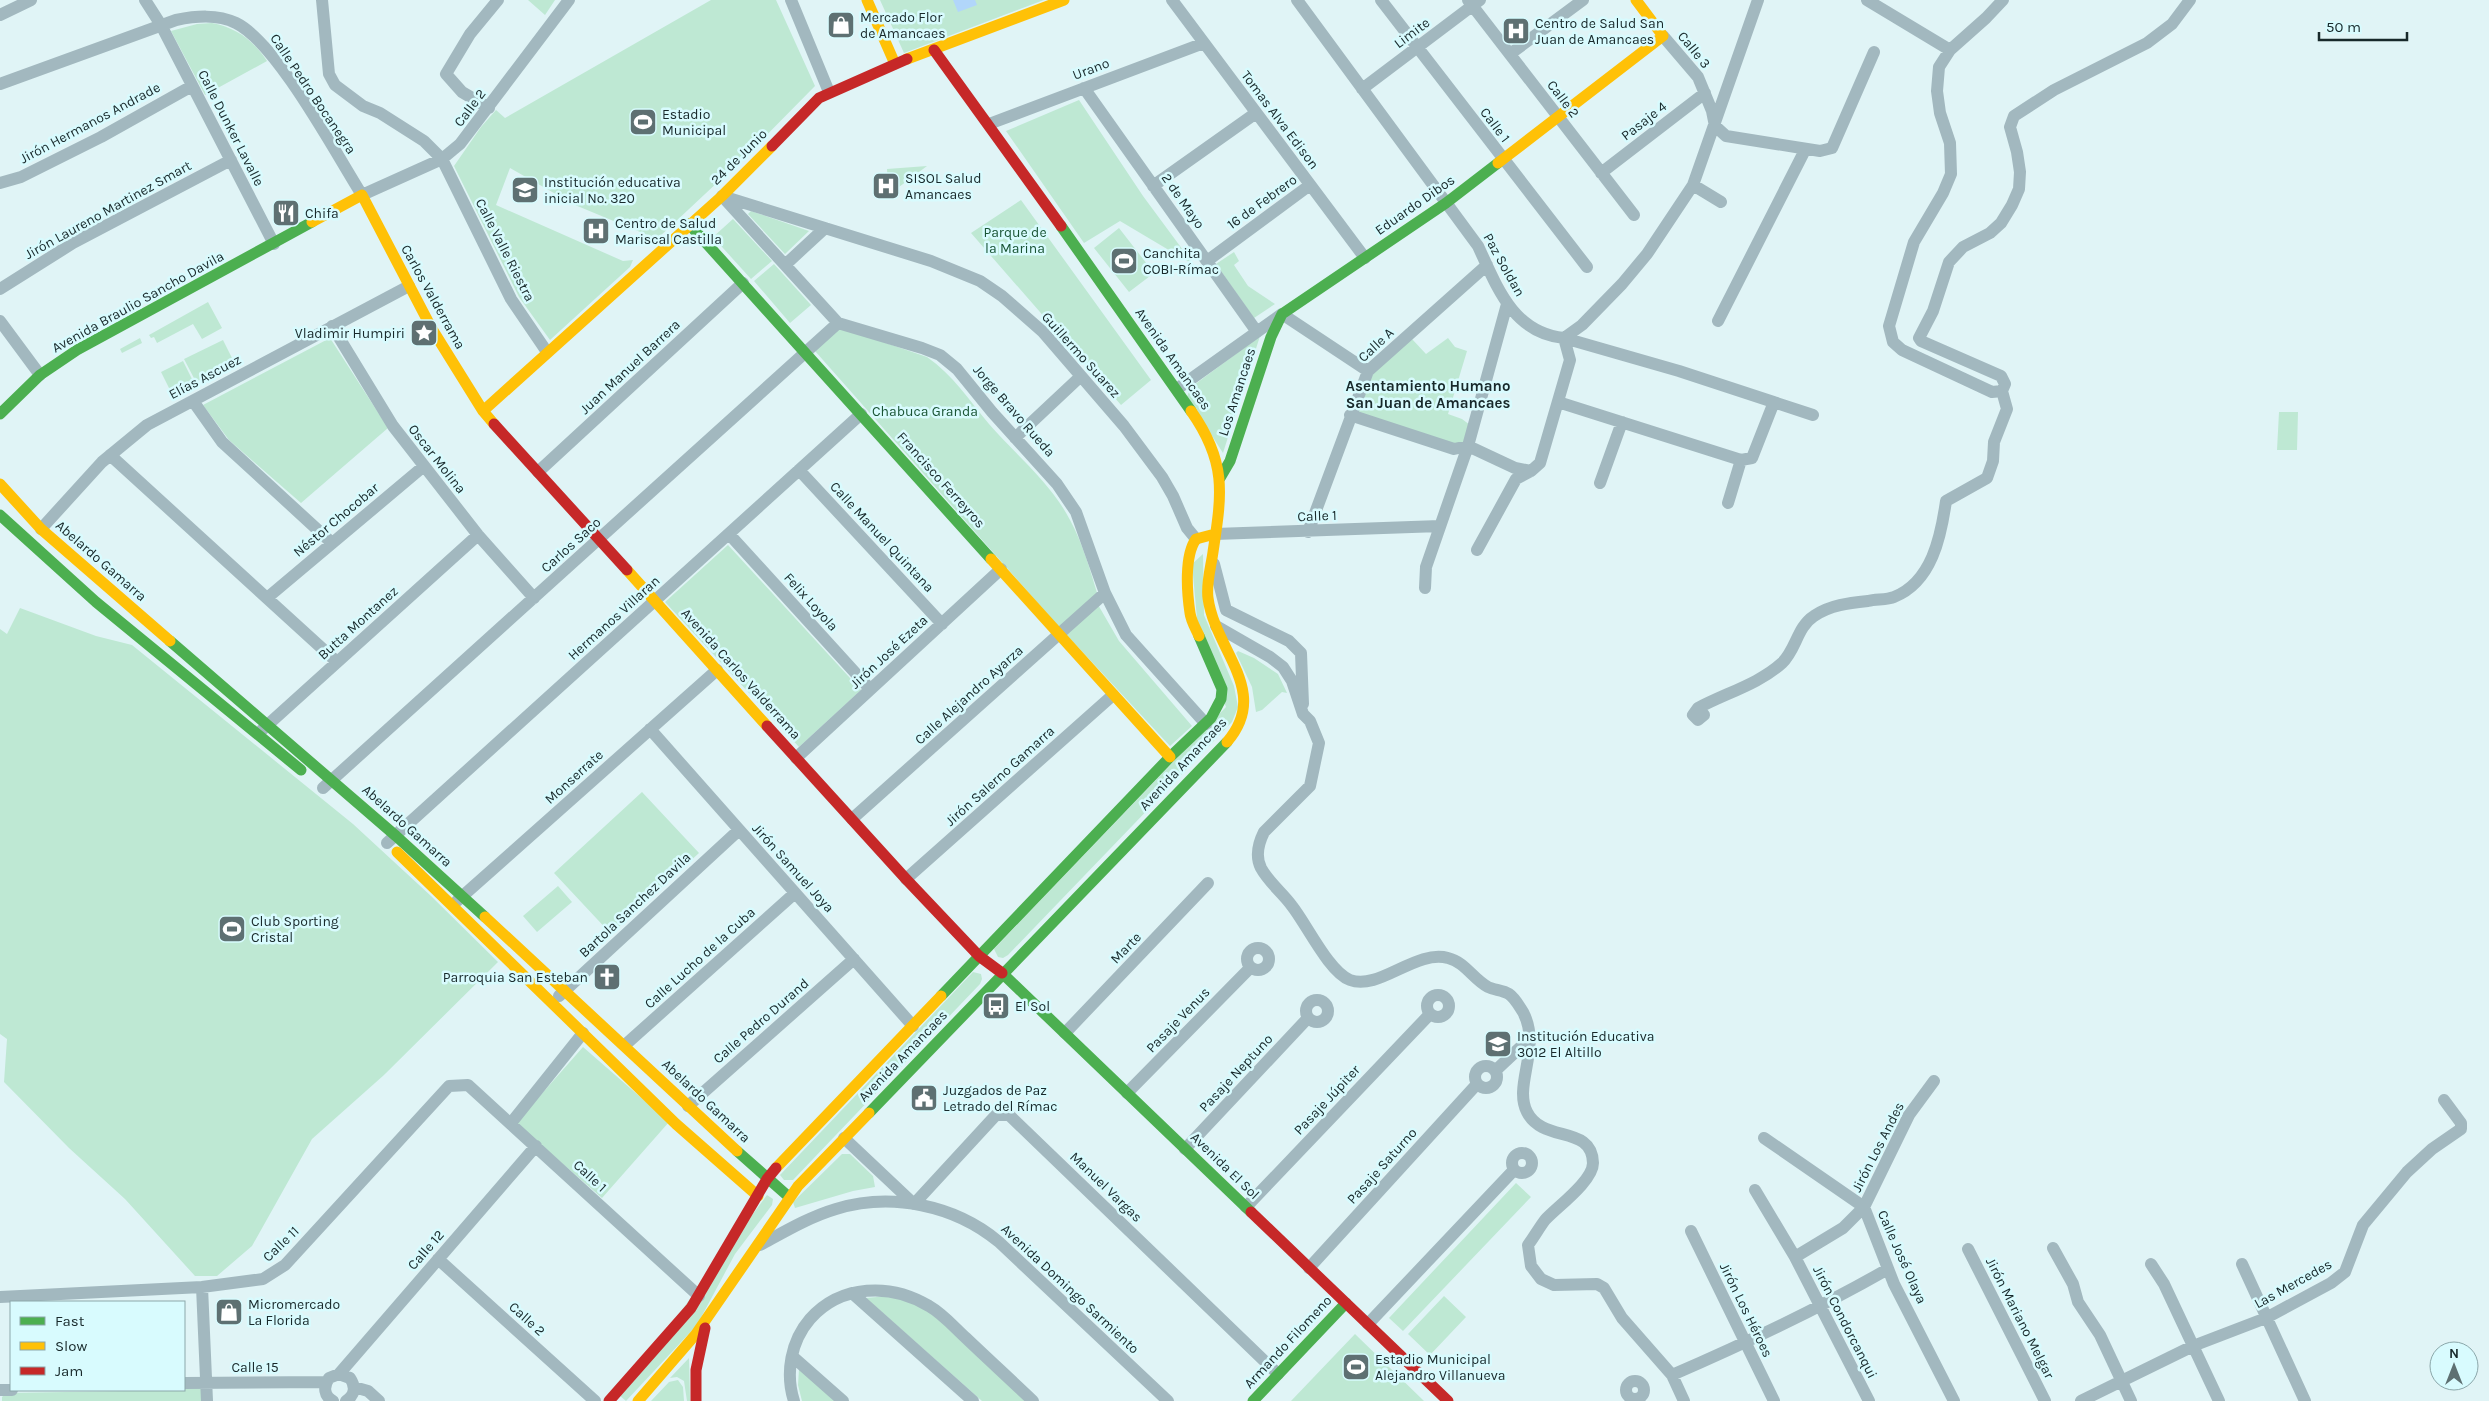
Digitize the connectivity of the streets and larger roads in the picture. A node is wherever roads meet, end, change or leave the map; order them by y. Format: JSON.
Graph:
{"nodes":[{"id":1,"x":31,"y":0,"type":"edge"},
{"id":2,"x":145,"y":0,"type":"edge"},
{"id":3,"x":322,"y":0,"type":"edge"},
{"id":4,"x":498,"y":0,"type":"edge"},
{"id":5,"x":569,"y":0,"type":"edge"},
{"id":6,"x":791,"y":0,"type":"edge"},
{"id":7,"x":867,"y":0,"type":"edge"},
{"id":8,"x":1064,"y":0,"type":"edge"},
{"id":9,"x":1172,"y":0,"type":"edge"},
{"id":10,"x":1297,"y":0,"type":"edge"},
{"id":11,"x":1381,"y":0,"type":"edge"},
{"id":12,"x":1583,"y":0,"type":"edge"},
{"id":13,"x":1636,"y":0,"type":"edge"},
{"id":14,"x":1758,"y":0,"type":"edge"},
{"id":15,"x":1867,"y":0,"type":"edge"},
{"id":16,"x":2002,"y":0,"type":"edge"},
{"id":17,"x":2190,"y":0,"type":"edge"},
{"id":18,"x":1473,"y":2,"type":"edge"},
{"id":19,"x":0,"y":15,"type":"edge"},
{"id":20,"x":161,"y":25,"type":"junction"},
{"id":21,"x":1663,"y":36,"type":"junction"},
{"id":22,"x":1204,"y":43,"type":"junction"},
{"id":23,"x":1418,"y":48,"type":"junction"},
{"id":24,"x":934,"y":50,"type":"junction"},
{"id":25,"x":1950,"y":50,"type":"junction"},
{"id":26,"x":1874,"y":52,"type":"dead end"},
{"id":27,"x":1510,"y":54,"type":"junction"},
{"id":28,"x":895,"y":64,"type":"junction"},
{"id":29,"x":0,"y":84,"type":"edge"},
{"id":30,"x":192,"y":86,"type":"junction"},
{"id":31,"x":1084,"y":88,"type":"junction"},
{"id":32,"x":1362,"y":89,"type":"junction"},
{"id":33,"x":829,"y":92,"type":"junction"},
{"id":34,"x":1704,"y":92,"type":"junction"},
{"id":35,"x":489,"y":108,"type":"junction"},
{"id":36,"x":1256,"y":113,"type":"junction"},
{"id":37,"x":1558,"y":117,"type":"junction"},
{"id":38,"x":989,"y":124,"type":"junction"},
{"id":39,"x":1715,"y":126,"type":"junction"},
{"id":40,"x":1805,"y":150,"type":"junction"},
{"id":41,"x":442,"y":159,"type":"junction"},
{"id":42,"x":1502,"y":159,"type":"junction"},
{"id":43,"x":231,"y":160,"type":"junction"},
{"id":44,"x":1601,"y":172,"type":"junction"},
{"id":45,"x":0,"y":184,"type":"edge"},
{"id":46,"x":1310,"y":185,"type":"junction"},
{"id":47,"x":1693,"y":185,"type":"junction"},
{"id":48,"x":1153,"y":186,"type":"junction"},
{"id":49,"x":362,"y":195,"type":"junction"},
{"id":50,"x":722,"y":196,"type":"junction"},
{"id":51,"x":1720,"y":202,"type":"dead end"},
{"id":52,"x":1446,"y":203,"type":"junction"},
{"id":53,"x":1634,"y":215,"type":"dead end"},
{"id":54,"x":689,"y":224,"type":"junction"},
{"id":55,"x":825,"y":228,"type":"junction"},
{"id":56,"x":274,"y":244,"type":"junction"},
{"id":57,"x":1365,"y":258,"type":"junction"},
{"id":58,"x":1206,"y":261,"type":"junction"},
{"id":59,"x":785,"y":265,"type":"junction"},
{"id":60,"x":1487,"y":265,"type":"junction"},
{"id":61,"x":1587,"y":267,"type":"dead end"},
{"id":62,"x":743,"y":283,"type":"junction"},
{"id":63,"x":408,"y":286,"type":"junction"},
{"id":64,"x":0,"y":289,"type":"edge"},
{"id":65,"x":1507,"y":304,"type":"junction"},
{"id":66,"x":1282,"y":314,"type":"junction"},
{"id":67,"x":0,"y":321,"type":"edge"},
{"id":68,"x":1718,"y":321,"type":"dead end"},
{"id":69,"x":838,"y":323,"type":"junction"},
{"id":70,"x":332,"y":326,"type":"junction"},
{"id":71,"x":1257,"y":332,"type":"junction"},
{"id":72,"x":1564,"y":338,"type":"junction"},
{"id":73,"x":547,"y":352,"type":"junction"},
{"id":74,"x":806,"y":353,"type":"junction"},
{"id":75,"x":1368,"y":371,"type":"junction"},
{"id":76,"x":40,"y":375,"type":"junction"},
{"id":77,"x":1081,"y":376,"type":"junction"},
{"id":78,"x":1177,"y":389,"type":"junction"},
{"id":79,"x":2002,"y":391,"type":"junction"},
{"id":80,"x":192,"y":401,"type":"junction"},
{"id":81,"x":1558,"y":402,"type":"junction"},
{"id":82,"x":1774,"y":402,"type":"junction"},
{"id":83,"x":482,"y":411,"type":"junction"},
{"id":84,"x":0,"y":414,"type":"edge"},
{"id":85,"x":861,"y":414,"type":"junction"},
{"id":86,"x":1350,"y":415,"type":"junction"},
{"id":87,"x":1813,"y":415,"type":"dead end"},
{"id":88,"x":1622,"y":422,"type":"junction"},
{"id":89,"x":1016,"y":438,"type":"junction"},
{"id":90,"x":1468,"y":446,"type":"junction"},
{"id":91,"x":110,"y":455,"type":"junction"},
{"id":92,"x":1741,"y":460,"type":"junction"},
{"id":93,"x":424,"y":466,"type":"junction"},
{"id":94,"x":800,"y":470,"type":"junction"},
{"id":95,"x":1531,"y":471,"type":"junction"},
{"id":96,"x":538,"y":472,"type":"junction"},
{"id":97,"x":1220,"y":478,"type":"junction"},
{"id":98,"x":1600,"y":483,"type":"dead end"},
{"id":99,"x":0,"y":484,"type":"edge"},
{"id":100,"x":1728,"y":503,"type":"dead end"},
{"id":101,"x":0,"y":515,"type":"edge"},
{"id":102,"x":1440,"y":526,"type":"junction"},
{"id":103,"x":41,"y":529,"type":"junction"},
{"id":104,"x":1308,"y":532,"type":"junction"},
{"id":105,"x":729,"y":534,"type":"junction"},
{"id":106,"x":1215,"y":534,"type":"junction"},
{"id":107,"x":478,"y":535,"type":"junction"},
{"id":108,"x":1196,"y":539,"type":"junction"},
{"id":109,"x":599,"y":540,"type":"junction"},
{"id":110,"x":332,"y":543,"type":"junction"},
{"id":111,"x":1477,"y":550,"type":"dead end"},
{"id":112,"x":1212,"y":556,"type":"junction"},
{"id":113,"x":1001,"y":570,"type":"junction"},
{"id":114,"x":109,"y":587,"type":"junction"},
{"id":115,"x":1425,"y":588,"type":"dead end"},
{"id":116,"x":1105,"y":593,"type":"junction"},
{"id":117,"x":267,"y":598,"type":"junction"},
{"id":118,"x":534,"y":598,"type":"junction"},
{"id":119,"x":655,"y":601,"type":"junction"},
{"id":120,"x":96,"y":602,"type":"junction"},
{"id":121,"x":942,"y":624,"type":"junction"},
{"id":122,"x":1216,"y":626,"type":"junction"},
{"id":123,"x":1060,"y":634,"type":"junction"},
{"id":124,"x":337,"y":662,"type":"junction"},
{"id":125,"x":717,"y":670,"type":"junction"},
{"id":126,"x":870,"y":689,"type":"junction"},
{"id":127,"x":1113,"y":695,"type":"junction"},
{"id":128,"x":1698,"y":708,"type":"dead end"},
{"id":129,"x":1303,"y":714,"type":"junction"},
{"id":130,"x":1206,"y":724,"type":"junction"},
{"id":131,"x":263,"y":729,"type":"junction"},
{"id":132,"x":650,"y":729,"type":"junction"},
{"id":133,"x":1170,"y":757,"type":"junction"},
{"id":134,"x":796,"y":758,"type":"junction"},
{"id":135,"x":328,"y":784,"type":"junction"},
{"id":136,"x":852,"y":819,"type":"junction"},
{"id":137,"x":739,"y":830,"type":"junction"},
{"id":138,"x":392,"y":839,"type":"junction"},
{"id":139,"x":906,"y":880,"type":"junction"},
{"id":140,"x":1208,"y":883,"type":"dead end"},
{"id":141,"x":795,"y":893,"type":"junction"},
{"id":142,"x":463,"y":896,"type":"junction"},
{"id":143,"x":452,"y":906,"type":"junction"},
{"id":144,"x":979,"y":956,"type":"junction"},
{"id":145,"x":854,"y":959,"type":"junction"},
{"id":146,"x":1250,"y":968,"type":"dead end"},
{"id":147,"x":1003,"y":974,"type":"junction"},
{"id":148,"x":565,"y":990,"type":"junction"},
{"id":149,"x":551,"y":1002,"type":"junction"},
{"id":150,"x":1430,"y":1014,"type":"dead end"},
{"id":151,"x":1308,"y":1018,"type":"dead end"},
{"id":152,"x":913,"y":1026,"type":"junction"},
{"id":153,"x":582,"y":1033,"type":"junction"},
{"id":154,"x":1064,"y":1033,"type":"junction"},
{"id":155,"x":1529,"y":1033,"type":"junction"},
{"id":156,"x":625,"y":1045,"type":"junction"},
{"id":157,"x":1934,"y":1081,"type":"dead end"},
{"id":158,"x":458,"y":1084,"type":"joint"},
{"id":159,"x":1127,"y":1094,"type":"junction"},
{"id":160,"x":2444,"y":1100,"type":"dead end"},
{"id":161,"x":688,"y":1106,"type":"junction"},
{"id":162,"x":511,"y":1123,"type":"junction"},
{"id":163,"x":844,"y":1138,"type":"junction"},
{"id":164,"x":1764,"y":1138,"type":"dead end"},
{"id":165,"x":536,"y":1146,"type":"junction"},
{"id":166,"x":1185,"y":1149,"type":"junction"},
{"id":167,"x":1513,"y":1171,"type":"dead end"},
{"id":168,"x":767,"y":1179,"type":"junction"},
{"id":169,"x":1755,"y":1190,"type":"dead end"},
{"id":170,"x":758,"y":1196,"type":"junction"},
{"id":171,"x":789,"y":1197,"type":"junction"},
{"id":172,"x":914,"y":1204,"type":"junction"},
{"id":173,"x":1246,"y":1207,"type":"junction"},
{"id":174,"x":1864,"y":1207,"type":"junction"},
{"id":175,"x":1691,"y":1231,"type":"dead end"},
{"id":176,"x":758,"y":1246,"type":"junction"},
{"id":177,"x":2053,"y":1248,"type":"dead end"},
{"id":178,"x":1968,"y":1249,"type":"dead end"},
{"id":179,"x":1795,"y":1257,"type":"junction"},
{"id":180,"x":438,"y":1259,"type":"junction"},
{"id":181,"x":2151,"y":1264,"type":"dead end"},
{"id":182,"x":2242,"y":1264,"type":"dead end"},
{"id":183,"x":1309,"y":1268,"type":"junction"},
{"id":184,"x":1888,"y":1269,"type":"junction"},
{"id":185,"x":202,"y":1287,"type":"junction"},
{"id":186,"x":852,"y":1293,"type":"junction"},
{"id":187,"x":699,"y":1296,"type":"junction"},
{"id":188,"x":0,"y":1297,"type":"edge"},
{"id":189,"x":1346,"y":1303,"type":"junction"},
{"id":190,"x":1821,"y":1307,"type":"junction"},
{"id":191,"x":710,"y":1314,"type":"junction"},
{"id":192,"x":2266,"y":1318,"type":"junction"},
{"id":193,"x":1368,"y":1324,"type":"junction"},
{"id":194,"x":1745,"y":1344,"type":"junction"},
{"id":195,"x":2193,"y":1346,"type":"junction"},
{"id":196,"x":792,"y":1356,"type":"junction"},
{"id":197,"x":339,"y":1374,"type":"junction"},
{"id":198,"x":1278,"y":1374,"type":"junction"},
{"id":199,"x":1672,"y":1375,"type":"junction"},
{"id":200,"x":2122,"y":1381,"type":"junction"},
{"id":201,"x":207,"y":1382,"type":"junction"},
{"id":202,"x":326,"y":1382,"type":"junction"},
{"id":203,"x":185,"y":1383,"type":"edge"},
{"id":204,"x":354,"y":1387,"type":"junction"},
{"id":205,"x":207,"y":1401,"type":"edge"},
{"id":206,"x":333,"y":1401,"type":"edge"},
{"id":207,"x":346,"y":1401,"type":"edge"},
{"id":208,"x":379,"y":1401,"type":"edge"},
{"id":209,"x":595,"y":1401,"type":"edge"},
{"id":210,"x":609,"y":1401,"type":"edge"},
{"id":211,"x":638,"y":1401,"type":"edge"},
{"id":212,"x":696,"y":1401,"type":"edge"},
{"id":213,"x":794,"y":1401,"type":"edge"},
{"id":214,"x":843,"y":1401,"type":"edge"},
{"id":215,"x":973,"y":1401,"type":"edge"},
{"id":216,"x":1033,"y":1401,"type":"edge"},
{"id":217,"x":1168,"y":1401,"type":"edge"},
{"id":218,"x":1253,"y":1401,"type":"edge"},
{"id":219,"x":1448,"y":1401,"type":"edge"},
{"id":220,"x":1684,"y":1401,"type":"edge"},
{"id":221,"x":1774,"y":1401,"type":"edge"},
{"id":222,"x":1869,"y":1401,"type":"edge"},
{"id":223,"x":1954,"y":1401,"type":"edge"},
{"id":224,"x":2045,"y":1401,"type":"edge"},
{"id":225,"x":2081,"y":1401,"type":"edge"},
{"id":226,"x":2131,"y":1401,"type":"edge"},
{"id":227,"x":2219,"y":1401,"type":"edge"},
{"id":228,"x":2305,"y":1401,"type":"edge"}],
"edges":[{"from":1,"to":19,"type":"street"},
{"from":2,"to":20,"type":"street","name":"Calle Dunker Lavalle"},
{"from":3,"to":41,"type":"street","name":"Calle Valle Riestra"},
{"from":4,"to":35,"type":"street"},
{"from":5,"to":35,"type":"street","name":"Calle 2"},
{"from":6,"to":33,"type":"street"},
{"from":7,"to":28,"type":"street"},
{"from":8,"to":24,"type":"street","name":"24 de Junio"},
{"from":9,"to":22,"type":"street","name":"Tomas Alva Edison"},
{"from":10,"to":32,"type":"street","name":"Paz Soldan"},
{"from":11,"to":23,"type":"street","name":"Calle 1"},
{"from":12,"to":27,"type":"street"},
{"from":13,"to":21,"type":"street","name":"Calle 3"},
{"from":14,"to":39,"type":"street"},
{"from":15,"to":25,"type":"street"},
{"from":16,"to":25,"type":"street"},
{"from":17,"to":79,"type":"street"},
{"from":18,"to":23,"type":"street","name":"Limite"},
{"from":18,"to":27,"type":"street","name":"Calle 2"},
{"from":20,"to":29,"type":"street","name":"Calle Pedro Bocanegra"},
{"from":20,"to":30,"type":"street","name":"Calle Dunker Lavalle"},
{"from":20,"to":49,"type":"street","name":"Calle Pedro Bocanegra"},
{"from":21,"to":34,"type":"street","name":"Calle 3"},
{"from":21,"to":37,"type":"street","name":"Eduardo Dibos"},
{"from":22,"to":31,"type":"street","name":"Urano"},
{"from":22,"to":36,"type":"street","name":"Tomas Alva Edison"},
{"from":23,"to":32,"type":"street","name":"Limite"},
{"from":23,"to":42,"type":"street","name":"Calle 1"},
{"from":24,"to":28,"type":"street","name":"24 de Junio"},
{"from":24,"to":38,"type":"street","name":"Avenida Amancaes"},
{"from":25,"to":79,"type":"street"},
{"from":26,"to":40,"type":"street"},
{"from":27,"to":37,"type":"street","name":"Calle 2"},
{"from":28,"to":33,"type":"street","name":"24 de Junio"},
{"from":30,"to":43,"type":"street","name":"Calle Dunker Lavalle"},
{"from":30,"to":45,"type":"street","name":"Jirón Hermanos Andrade"},
{"from":31,"to":38,"type":"street","name":"Urano"},
{"from":31,"to":48,"type":"street","name":"2 de Mayo"},
{"from":32,"to":52,"type":"street","name":"Paz Soldan"},
{"from":33,"to":50,"type":"street","name":"24 de Junio"},
{"from":34,"to":39,"type":"street","name":"Calle 3"},
{"from":34,"to":44,"type":"street","name":"Pasaje 4"},
{"from":35,"to":41,"type":"street","name":"Calle 2"},
{"from":36,"to":46,"type":"street","name":"Tomas Alva Edison"},
{"from":36,"to":48,"type":"street"},
{"from":37,"to":42,"type":"street","name":"Eduardo Dibos"},
{"from":37,"to":44,"type":"street","name":"Calle 2"},
{"from":38,"to":78,"type":"street","name":"Avenida Amancaes"},
{"from":39,"to":40,"type":"street"},
{"from":39,"to":47,"type":"street"},
{"from":40,"to":68,"type":"street"},
{"from":41,"to":49,"type":"street","name":"Calle 2"},
{"from":41,"to":73,"type":"street","name":"Calle Valle Riestra"},
{"from":42,"to":52,"type":"street","name":"Eduardo Dibos"},
{"from":42,"to":61,"type":"street","name":"Calle 1"},
{"from":43,"to":56,"type":"street","name":"Calle Dunker Lavalle"},
{"from":43,"to":64,"type":"street","name":"Jirón Laureno Martinez Smart"},
{"from":44,"to":53,"type":"street","name":"Calle 2"},
{"from":46,"to":57,"type":"street","name":"Tomas Alva Edison"},
{"from":46,"to":58,"type":"street","name":"16 de Febrero"},
{"from":47,"to":51,"type":"street"},
{"from":47,"to":72,"type":"street"},
{"from":48,"to":58,"type":"street","name":"2 de Mayo"},
{"from":49,"to":56,"type":"street","name":"Avenida Braulio Sancho Davila"},
{"from":49,"to":63,"type":"street","name":"Carlos Valderrama"},
{"from":50,"to":54,"type":"street","name":"24 de Junio"},
{"from":50,"to":55,"type":"street","name":"Guillermo Suarez"},
{"from":50,"to":59,"type":"street"},
{"from":52,"to":57,"type":"street","name":"Eduardo Dibos"},
{"from":52,"to":60,"type":"street","name":"Paz Soldan"},
{"from":54,"to":62,"type":"street","name":"Francisco Ferreyros"},
{"from":54,"to":73,"type":"street","name":"24 de Junio"},
{"from":55,"to":59,"type":"street"},
{"from":55,"to":77,"type":"street","name":"Guillermo Suarez"},
{"from":56,"to":76,"type":"street","name":"Avenida Braulio Sancho Davila"},
{"from":57,"to":66,"type":"street","name":"Eduardo Dibos"},
{"from":58,"to":71,"type":"street","name":"2 de Mayo"},
{"from":59,"to":69,"type":"street"},
{"from":60,"to":65,"type":"street","name":"Paz Soldan"},
{"from":60,"to":75,"type":"street","name":"Calle A"},
{"from":62,"to":74,"type":"street","name":"Francisco Ferreyros"},
{"from":62,"to":96,"type":"street","name":"Juan Manuel Barrera"},
{"from":63,"to":70,"type":"street","name":"Elías Ascuez"},
{"from":63,"to":83,"type":"street","name":"Carlos Valderrama"},
{"from":65,"to":72,"type":"street","name":"Paz Soldan"},
{"from":65,"to":90,"type":"street"},
{"from":66,"to":71,"type":"street","name":"Eduardo Dibos"},
{"from":66,"to":75,"type":"street"},
{"from":66,"to":97,"type":"street","name":"Los Amancaes"},
{"from":67,"to":76,"type":"street"},
{"from":69,"to":74,"type":"street","name":"Carlos Saco"},
{"from":69,"to":89,"type":"street","name":"Jorge Bravo Rueda"},
{"from":70,"to":80,"type":"street","name":"Elías Ascuez"},
{"from":70,"to":93,"type":"street","name":"Oscar Molina"},
{"from":71,"to":78,"type":"street","name":"Eduardo Dibos"},
{"from":72,"to":81,"type":"street"},
{"from":72,"to":82,"type":"street","name":"Paz Soldan"},
{"from":73,"to":83,"type":"street","name":"24 de Junio"},
{"from":74,"to":85,"type":"street","name":"Francisco Ferreyros"},
{"from":74,"to":109,"type":"street","name":"Carlos Saco"},
{"from":75,"to":86,"type":"street","name":"Calle A"},
{"from":76,"to":84,"type":"street","name":"Avenida Braulio Sancho Davila"},
{"from":77,"to":89,"type":"street"},
{"from":77,"to":108,"type":"street","name":"Guillermo Suarez"},
{"from":78,"to":97,"type":"street","name":"Avenida Amancaes"},
{"from":79,"to":128,"type":"street"},
{"from":80,"to":91,"type":"street","name":"Elías Ascuez"},
{"from":80,"to":110,"type":"street"},
{"from":81,"to":88,"type":"street"},
{"from":81,"to":95,"type":"street"},
{"from":82,"to":87,"type":"street","name":"Paz Soldan"},
{"from":82,"to":92,"type":"street"},
{"from":83,"to":96,"type":"street","name":"Avenida Carlos Valderrama"},
{"from":85,"to":94,"type":"street","name":"Hermanos Villaran"},
{"from":85,"to":113,"type":"street","name":"Francisco Ferreyros"},
{"from":86,"to":90,"type":"street"},
{"from":86,"to":104,"type":"street","name":"Calle A"},
{"from":88,"to":92,"type":"street"},
{"from":88,"to":98,"type":"street"},
{"from":89,"to":116,"type":"street","name":"Jorge Bravo Rueda"},
{"from":90,"to":95,"type":"street"},
{"from":90,"to":102,"type":"street"},
{"from":91,"to":103,"type":"street","name":"Elías Ascuez"},
{"from":91,"to":117,"type":"street"},
{"from":92,"to":100,"type":"street"},
{"from":93,"to":107,"type":"street","name":"Oscar Molina"},
{"from":93,"to":110,"type":"street","name":"Néstor Chocobar"},
{"from":94,"to":105,"type":"street","name":"Hermanos Villaran"},
{"from":94,"to":121,"type":"street","name":"Calle Manuel Quintana"},
{"from":95,"to":111,"type":"street"},
{"from":96,"to":109,"type":"street","name":"Avenida Carlos Valderrama"},
{"from":97,"to":106,"type":"street","name":"Avenida Amancaes"},
{"from":99,"to":103,"type":"street","name":"Abelardo Gamarra"},
{"from":101,"to":120,"type":"street","name":"Abelardo Gamarra"},
{"from":102,"to":104,"type":"street","name":"Calle 1"},
{"from":102,"to":115,"type":"street"},
{"from":103,"to":114,"type":"street","name":"Abelardo Gamarra"},
{"from":104,"to":106,"type":"street","name":"Calle 1"},
{"from":105,"to":119,"type":"street","name":"Hermanos Villaran"},
{"from":105,"to":126,"type":"street","name":"Felix Loyola"},
{"from":106,"to":108,"type":"street","name":"Calle 1"},
{"from":106,"to":112,"type":"street","name":"Avenida Amancaes"},
{"from":107,"to":118,"type":"street","name":"Oscar Molina"},
{"from":107,"to":124,"type":"street","name":"Butta Montanez"},
{"from":108,"to":130,"type":"street","name":"Avenida Amancaes"},
{"from":109,"to":118,"type":"street","name":"Carlos Saco"},
{"from":109,"to":119,"type":"street","name":"Avenida Carlos Valderrama"},
{"from":110,"to":117,"type":"street","name":"Néstor Chocobar"},
{"from":112,"to":122,"type":"street","name":"Avenida Amancaes"},
{"from":112,"to":129,"type":"street"},
{"from":113,"to":121,"type":"street","name":"Jirón José Ezeta"},
{"from":113,"to":123,"type":"street","name":"Francisco Ferreyros"},
{"from":114,"to":120,"type":"street"},
{"from":114,"to":131,"type":"street","name":"Abelardo Gamarra"},
{"from":116,"to":123,"type":"street","name":"Calle Alejandro Ayarza"},
{"from":116,"to":130,"type":"street","name":"Jorge Bravo Rueda"},
{"from":117,"to":124,"type":"street"},
{"from":118,"to":135,"type":"street","name":"Carlos Saco"},
{"from":119,"to":125,"type":"street","name":"Avenida Carlos Valderrama"},
{"from":119,"to":138,"type":"street","name":"Hermanos Villaran"},
{"from":120,"to":131,"type":"street","name":"Abelardo Gamarra"},
{"from":121,"to":126,"type":"street","name":"Jirón José Ezeta"},
{"from":122,"to":129,"type":"street"},
{"from":122,"to":147,"type":"street","name":"Avenida Amancaes"},
{"from":123,"to":127,"type":"street","name":"Francisco Ferreyros"},
{"from":123,"to":136,"type":"street","name":"Calle Alejandro Ayarza"},
{"from":124,"to":131,"type":"street","name":"Butta Montanez"},
{"from":125,"to":132,"type":"street","name":"Monserrate"},
{"from":125,"to":134,"type":"street","name":"Avenida Carlos Valderrama"},
{"from":126,"to":134,"type":"street","name":"Jirón José Ezeta"},
{"from":127,"to":133,"type":"street","name":"Francisco Ferreyros"},
{"from":127,"to":139,"type":"street","name":"Jirón Salerno Gamarra"},
{"from":129,"to":155,"type":"street"},
{"from":130,"to":133,"type":"street","name":"Avenida Amancaes"},
{"from":131,"to":135,"type":"street","name":"Abelardo Gamarra"},
{"from":132,"to":137,"type":"street","name":"Jirón Samuel Joya"},
{"from":132,"to":142,"type":"street","name":"Monserrate"},
{"from":133,"to":144,"type":"street","name":"Avenida Amancaes"},
{"from":134,"to":136,"type":"street","name":"Avenida Carlos Valderrama"},
{"from":135,"to":138,"type":"street","name":"Abelardo Gamarra"},
{"from":136,"to":139,"type":"street","name":"Avenida Carlos Valderrama"},
{"from":137,"to":141,"type":"street","name":"Jirón Samuel Joya"},
{"from":137,"to":148,"type":"street","name":"Bartola Sanchez Davila"},
{"from":138,"to":142,"type":"street","name":"Abelardo Gamarra"},
{"from":138,"to":143,"type":"street","name":"Abelardo Gamarra"},
{"from":139,"to":144,"type":"street","name":"Avenida Carlos Valderrama"},
{"from":140,"to":154,"type":"street","name":"Marte"},
{"from":141,"to":145,"type":"street","name":"Jirón Samuel Joya"},
{"from":141,"to":156,"type":"street","name":"Calle Lucho de la Cuba"},
{"from":142,"to":143,"type":"street","name":"Monserrate"},
{"from":142,"to":148,"type":"street","name":"Abelardo Gamarra"},
{"from":143,"to":149,"type":"street","name":"Abelardo Gamarra"},
{"from":144,"to":147,"type":"street","name":"Avenida El Sol"},
{"from":144,"to":152,"type":"street","name":"Avenida Amancaes"},
{"from":145,"to":152,"type":"street","name":"Jirón Samuel Joya"},
{"from":145,"to":161,"type":"street","name":"Calle Pedro Durand"},
{"from":146,"to":159,"type":"street","name":"Pasaje Venus"},
{"from":147,"to":154,"type":"street","name":"Avenida El Sol"},
{"from":147,"to":163,"type":"street","name":"Avenida Amancaes"},
{"from":148,"to":149,"type":"street","name":"Bartola Sanchez Davila"},
{"from":148,"to":156,"type":"street","name":"Abelardo Gamarra"},
{"from":149,"to":153,"type":"street","name":"Abelardo Gamarra"},
{"from":150,"to":173,"type":"street","name":"Pasaje Júpiter"},
{"from":151,"to":166,"type":"street","name":"Pasaje Neptuno"},
{"from":152,"to":168,"type":"street","name":"Avenida Amancaes"},
{"from":153,"to":162,"type":"street"},
{"from":153,"to":170,"type":"street","name":"Abelardo Gamarra"},
{"from":154,"to":159,"type":"street","name":"Avenida El Sol"},
{"from":155,"to":183,"type":"street","name":"Pasaje Saturno"},
{"from":155,"to":199,"type":"street"},
{"from":156,"to":161,"type":"street","name":"Abelardo Gamarra"},
{"from":157,"to":174,"type":"street","name":"Jirón Los Andes"},
{"from":158,"to":162,"type":"street","name":"Calle 1"},
{"from":158,"to":185,"type":"street","name":"Calle 11"},
{"from":159,"to":166,"type":"street","name":"Avenida El Sol"},
{"from":160,"to":192,"type":"street","name":"Las Mercedes"},
{"from":161,"to":168,"type":"street","name":"Abelardo Gamarra"},
{"from":162,"to":165,"type":"street","name":"Calle 1"},
{"from":163,"to":171,"type":"street","name":"Avenida Amancaes"},
{"from":163,"to":172,"type":"street","name":"Avenida Domingo Sarmiento"},
{"from":164,"to":174,"type":"street","name":"Calle José Olaya"},
{"from":165,"to":180,"type":"street","name":"Calle 12"},
{"from":165,"to":187,"type":"street","name":"Calle 1"},
{"from":166,"to":173,"type":"street","name":"Avenida El Sol"},
{"from":167,"to":193,"type":"street"},
{"from":168,"to":170,"type":"street","name":"Avenida Amancaes"},
{"from":168,"to":171,"type":"street","name":"Abelardo Gamarra"},
{"from":169,"to":179,"type":"street","name":"Jirón Condorcanqui"},
{"from":170,"to":187,"type":"street","name":"Avenida Amancaes"},
{"from":171,"to":176,"type":"street","name":"Avenida Amancaes"},
{"from":172,"to":176,"type":"street","name":"Avenida Domingo Sarmiento"},
{"from":172,"to":198,"type":"street","name":"Manuel Vargas"},
{"from":172,"to":217,"type":"street","name":"Avenida Domingo Sarmiento"},
{"from":173,"to":183,"type":"street","name":"Avenida El Sol"},
{"from":174,"to":179,"type":"street","name":"Jirón Los Andes"},
{"from":174,"to":184,"type":"street","name":"Calle José Olaya"},
{"from":175,"to":194,"type":"street","name":"Jirón Los Héroes"},
{"from":176,"to":191,"type":"street","name":"Avenida Amancaes"},
{"from":177,"to":200,"type":"street"},
{"from":178,"to":224,"type":"street","name":"Jirón Mariano Melgar"},
{"from":179,"to":190,"type":"street","name":"Jirón Condorcanqui"},
{"from":180,"to":197,"type":"street","name":"Calle 12"},
{"from":180,"to":209,"type":"street","name":"Calle 2"},
{"from":181,"to":195,"type":"street"},
{"from":182,"to":192,"type":"street"},
{"from":183,"to":189,"type":"street","name":"Avenida El Sol"},
{"from":184,"to":190,"type":"street"},
{"from":184,"to":223,"type":"street","name":"Calle José Olaya"},
{"from":185,"to":188,"type":"street","name":"Calle 11"},
{"from":185,"to":201,"type":"street"},
{"from":186,"to":196,"type":"street"},
{"from":186,"to":215,"type":"street"},
{"from":186,"to":216,"type":"street"},
{"from":187,"to":210,"type":"street","name":"Avenida Amancaes"},
{"from":189,"to":193,"type":"street","name":"Avenida El Sol"},
{"from":189,"to":198,"type":"street","name":"Armando Filomeno"},
{"from":190,"to":194,"type":"street"},
{"from":190,"to":222,"type":"street","name":"Jirón Condorcanqui"},
{"from":191,"to":211,"type":"street","name":"Avenida Amancaes"},
{"from":191,"to":212,"type":"street"},
{"from":192,"to":195,"type":"street","name":"Las Mercedes"},
{"from":192,"to":228,"type":"street"},
{"from":193,"to":219,"type":"street","name":"Avenida El Sol"},
{"from":194,"to":199,"type":"street"},
{"from":194,"to":221,"type":"street","name":"Jirón Los Héroes"},
{"from":195,"to":200,"type":"street","name":"Las Mercedes"},
{"from":195,"to":227,"type":"street"},
{"from":196,"to":213,"type":"street"},
{"from":196,"to":214,"type":"street"},
{"from":197,"to":202,"type":"street","name":"Calle 12"},
{"from":197,"to":204,"type":"street"},
{"from":198,"to":218,"type":"street","name":"Armando Filomeno"},
{"from":199,"to":220,"type":"street"},
{"from":200,"to":225,"type":"street","name":"Las Mercedes"},
{"from":200,"to":226,"type":"street"},
{"from":201,"to":202,"type":"street","name":"Calle 15"},
{"from":201,"to":203,"type":"street","name":"Calle 15"},
{"from":201,"to":205,"type":"street"},
{"from":202,"to":206,"type":"street"},
{"from":204,"to":207,"type":"street"},
{"from":204,"to":208,"type":"street"}]}
